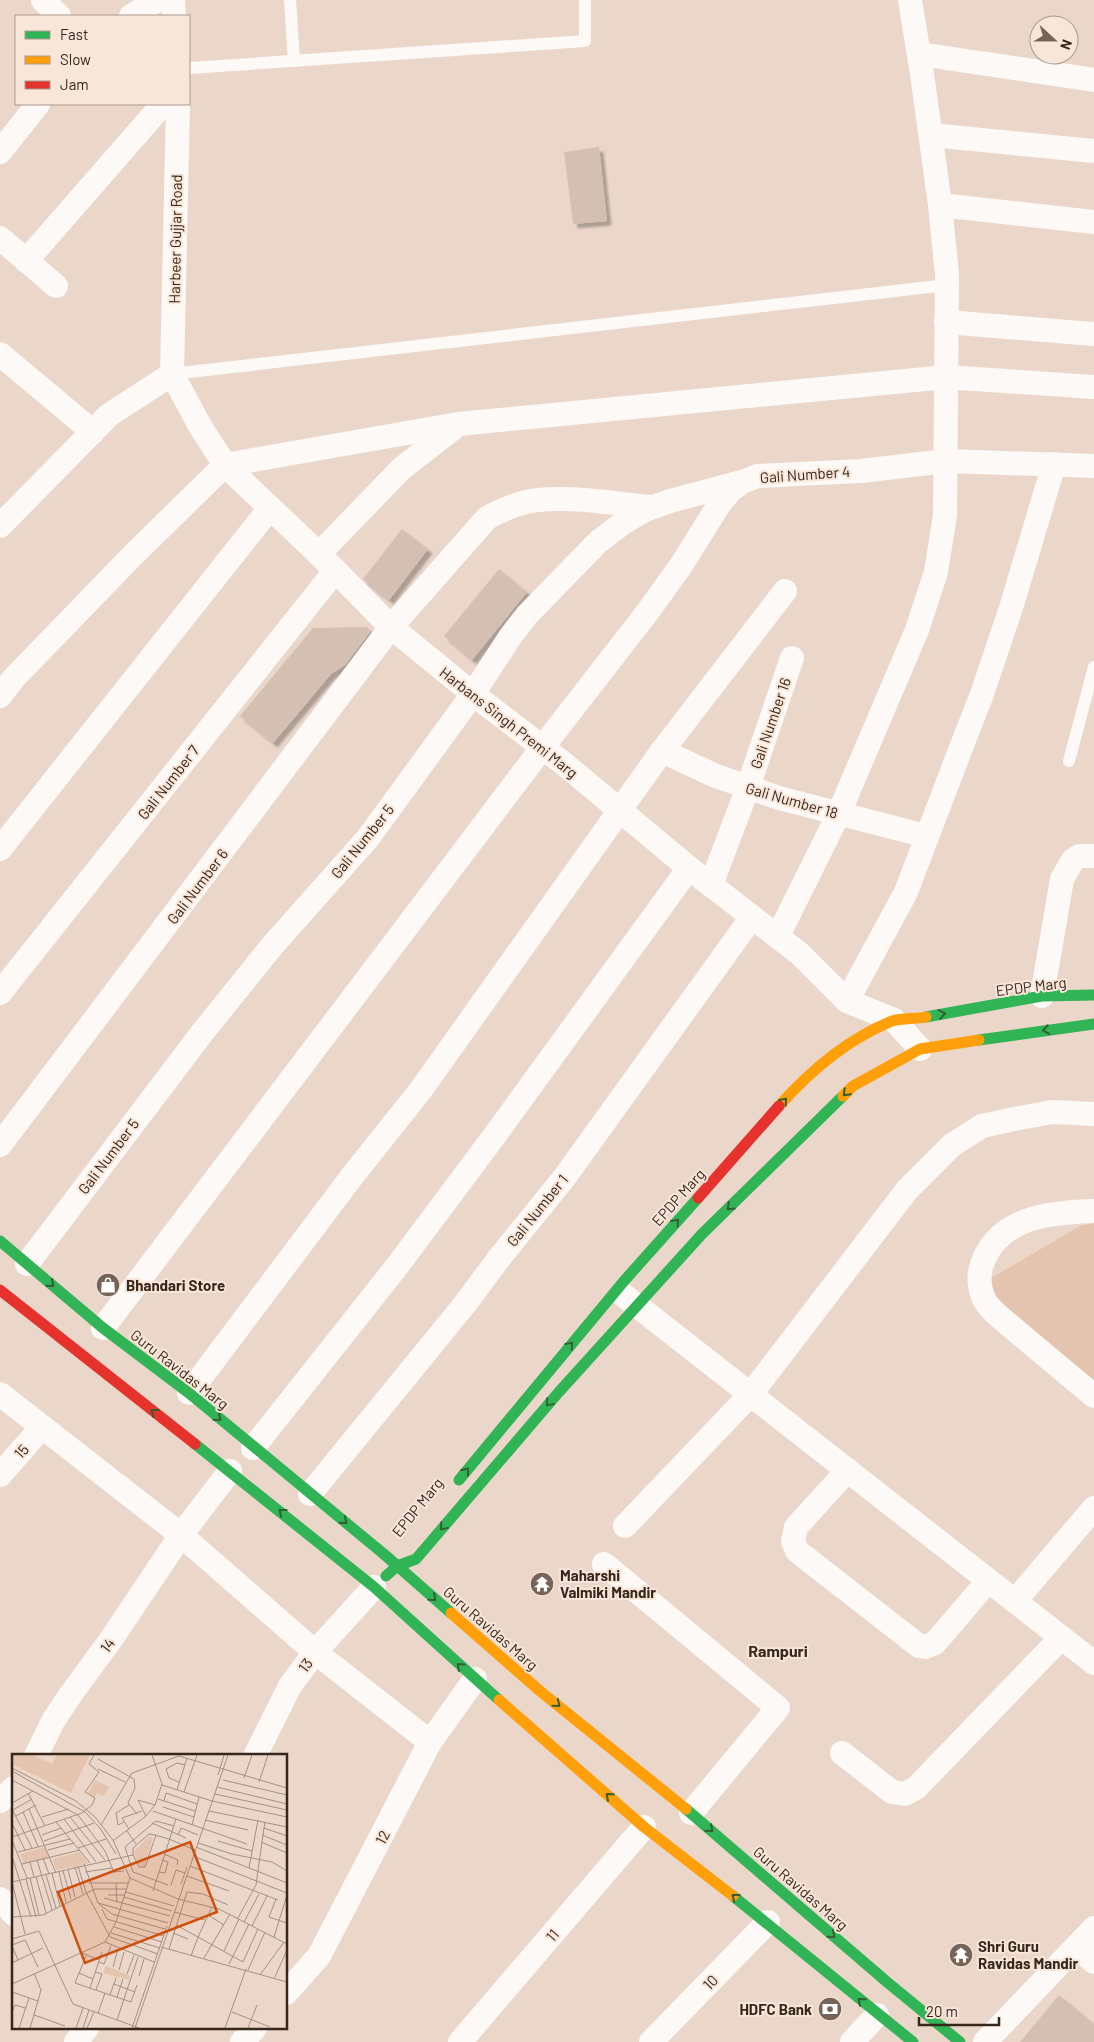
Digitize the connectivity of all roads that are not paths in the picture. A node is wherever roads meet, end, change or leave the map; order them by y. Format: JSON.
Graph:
{"nodes":[{"id":1,"x":43,"y":0,"type":"edge"},
{"id":2,"x":158,"y":0,"type":"edge"},
{"id":3,"x":173,"y":0,"type":"edge"},
{"id":4,"x":290,"y":0,"type":"edge"},
{"id":5,"x":585,"y":0,"type":"edge"},
{"id":6,"x":910,"y":0,"type":"edge"},
{"id":7,"x":58,"y":15,"type":"edge"},
{"id":8,"x":133,"y":15,"type":"edge"},
{"id":9,"x":174,"y":15,"type":"edge"},
{"id":10,"x":919,"y":54,"type":"junction"},
{"id":11,"x":294,"y":60,"type":"junction"},
{"id":12,"x":190,"y":68,"type":"edge"},
{"id":13,"x":1094,"y":80,"type":"edge"},
{"id":14,"x":37,"y":105,"type":"edge"},
{"id":15,"x":162,"y":105,"type":"edge"},
{"id":16,"x":178,"y":105,"type":"edge"},
{"id":17,"x":931,"y":135,"type":"junction"},
{"id":18,"x":1094,"y":151,"type":"edge"},
{"id":19,"x":0,"y":152,"type":"edge"},
{"id":20,"x":940,"y":205,"type":"junction"},
{"id":21,"x":1094,"y":222,"type":"edge"},
{"id":22,"x":0,"y":238,"type":"edge"},
{"id":23,"x":26,"y":260,"type":"junction"},
{"id":24,"x":947,"y":285,"type":"junction"},
{"id":25,"x":56,"y":286,"type":"dead end"},
{"id":26,"x":946,"y":322,"type":"junction"},
{"id":27,"x":1094,"y":334,"type":"edge"},
{"id":28,"x":0,"y":354,"type":"edge"},
{"id":29,"x":172,"y":374,"type":"junction"},
{"id":30,"x":946,"y":377,"type":"junction"},
{"id":31,"x":1094,"y":386,"type":"edge"},
{"id":32,"x":458,"y":424,"type":"junction"},
{"id":33,"x":93,"y":432,"type":"junction"},
{"id":34,"x":946,"y":461,"type":"junction"},
{"id":35,"x":1054,"y":464,"type":"junction"},
{"id":36,"x":225,"y":465,"type":"junction"},
{"id":37,"x":1094,"y":466,"type":"edge"},
{"id":38,"x":742,"y":482,"type":"junction"},
{"id":39,"x":651,"y":507,"type":"junction"},
{"id":40,"x":270,"y":508,"type":"junction"},
{"id":41,"x":2,"y":519,"type":"edge"},
{"id":42,"x":327,"y":562,"type":"junction"},
{"id":43,"x":785,"y":591,"type":"dead end"},
{"id":44,"x":391,"y":627,"type":"junction"},
{"id":45,"x":792,"y":658,"type":"dead end"},
{"id":46,"x":1094,"y":667,"type":"edge"},
{"id":47,"x":473,"y":694,"type":"junction"},
{"id":48,"x":0,"y":696,"type":"edge"},
{"id":49,"x":547,"y":741,"type":"junction"},
{"id":50,"x":662,"y":751,"type":"junction"},
{"id":51,"x":1069,"y":761,"type":"dead end"},
{"id":52,"x":748,"y":787,"type":"junction"},
{"id":53,"x":619,"y":810,"type":"junction"},
{"id":54,"x":839,"y":814,"type":"junction"},
{"id":55,"x":926,"y":836,"type":"junction"},
{"id":56,"x":0,"y":849,"type":"edge"},
{"id":57,"x":1094,"y":856,"type":"edge"},
{"id":58,"x":689,"y":868,"type":"junction"},
{"id":59,"x":711,"y":885,"type":"junction"},
{"id":60,"x":752,"y":917,"type":"junction"},
{"id":61,"x":778,"y":936,"type":"junction"},
{"id":62,"x":0,"y":993,"type":"edge"},
{"id":63,"x":1094,"y":995,"type":"edge"},
{"id":64,"x":1042,"y":996,"type":"junction"},
{"id":65,"x":847,"y":1001,"type":"junction"},
{"id":66,"x":894,"y":1020,"type":"junction"},
{"id":67,"x":1094,"y":1024,"type":"edge"},
{"id":68,"x":920,"y":1049,"type":"junction"},
{"id":69,"x":1094,"y":1114,"type":"edge"},
{"id":70,"x":0,"y":1145,"type":"edge"},
{"id":71,"x":1094,"y":1211,"type":"edge"},
{"id":72,"x":0,"y":1241,"type":"edge"},
{"id":73,"x":27,"y":1264,"type":"junction"},
{"id":74,"x":617,"y":1289,"type":"junction"},
{"id":75,"x":0,"y":1290,"type":"edge"},
{"id":76,"x":636,"y":1306,"type":"junction"},
{"id":77,"x":103,"y":1328,"type":"junction"},
{"id":78,"x":0,"y":1394,"type":"edge"},
{"id":79,"x":189,"y":1394,"type":"junction"},
{"id":80,"x":751,"y":1394,"type":"junction"},
{"id":81,"x":1094,"y":1396,"type":"edge"},
{"id":82,"x":42,"y":1427,"type":"junction"},
{"id":83,"x":253,"y":1448,"type":"junction"},
{"id":84,"x":848,"y":1470,"type":"junction"},
{"id":85,"x":230,"y":1471,"type":"junction"},
{"id":86,"x":0,"y":1475,"type":"edge"},
{"id":87,"x":450,"y":1491,"type":"dead end"},
{"id":88,"x":310,"y":1494,"type":"junction"},
{"id":89,"x":1094,"y":1508,"type":"edge"},
{"id":90,"x":625,"y":1526,"type":"dead end"},
{"id":91,"x":181,"y":1535,"type":"junction"},
{"id":92,"x":403,"y":1548,"type":"dead end"},
{"id":93,"x":604,"y":1564,"type":"dead end"},
{"id":94,"x":397,"y":1566,"type":"junction"},
{"id":95,"x":988,"y":1581,"type":"junction"},
{"id":96,"x":374,"y":1587,"type":"junction"},
{"id":97,"x":1015,"y":1601,"type":"junction"},
{"id":98,"x":1061,"y":1638,"type":"junction"},
{"id":99,"x":315,"y":1652,"type":"junction"},
{"id":100,"x":1094,"y":1663,"type":"edge"},
{"id":101,"x":474,"y":1679,"type":"junction"},
{"id":102,"x":430,"y":1742,"type":"junction"},
{"id":103,"x":37,"y":1754,"type":"edge"},
{"id":104,"x":256,"y":1754,"type":"edge"},
{"id":105,"x":842,"y":1754,"type":"dead end"},
{"id":106,"x":12,"y":1790,"type":"edge"},
{"id":107,"x":0,"y":1801,"type":"edge"},
{"id":108,"x":691,"y":1813,"type":"junction"},
{"id":109,"x":644,"y":1827,"type":"junction"},
{"id":110,"x":768,"y":1922,"type":"junction"},
{"id":111,"x":1094,"y":1928,"type":"edge"},
{"id":112,"x":1085,"y":1954,"type":"edge"},
{"id":113,"x":288,"y":1991,"type":"edge"},
{"id":114,"x":877,"y":2014,"type":"junction"},
{"id":115,"x":85,"y":2030,"type":"edge"},
{"id":116,"x":253,"y":2030,"type":"edge"},
{"id":117,"x":76,"y":2042,"type":"edge"},
{"id":118,"x":242,"y":2042,"type":"edge"},
{"id":119,"x":460,"y":2042,"type":"edge"},
{"id":120,"x":651,"y":2042,"type":"edge"},
{"id":121,"x":852,"y":2042,"type":"edge"},
{"id":122,"x":913,"y":2042,"type":"edge"},
{"id":123,"x":960,"y":2042,"type":"edge"},
{"id":124,"x":985,"y":2042,"type":"edge"}],
"edges":[{"from":1,"to":7,"type":"street"},
{"from":2,"to":8,"type":"street"},
{"from":3,"to":9,"type":"street"},
{"from":4,"to":11,"type":"lane"},
{"from":5,"to":11,"type":"lane"},
{"from":6,"to":10,"type":"street"},
{"from":10,"to":13,"type":"street"},
{"from":10,"to":17,"type":"street"},
{"from":11,"to":12,"type":"lane"},
{"from":14,"to":19,"type":"street"},
{"from":15,"to":23,"type":"street"},
{"from":16,"to":29,"type":"street","name":"Harbeer Gujjar Road"},
{"from":17,"to":18,"type":"street"},
{"from":17,"to":20,"type":"street"},
{"from":20,"to":21,"type":"street"},
{"from":20,"to":24,"type":"street"},
{"from":22,"to":23,"type":"street"},
{"from":23,"to":25,"type":"street"},
{"from":24,"to":26,"type":"street"},
{"from":24,"to":29,"type":"lane"},
{"from":26,"to":27,"type":"street"},
{"from":26,"to":30,"type":"street"},
{"from":28,"to":33,"type":"street"},
{"from":29,"to":33,"type":"street"},
{"from":29,"to":36,"type":"street","name":"Harbans Singh Premi Marg"},
{"from":30,"to":31,"type":"street"},
{"from":30,"to":32,"type":"street"},
{"from":30,"to":34,"type":"street"},
{"from":32,"to":36,"type":"street"},
{"from":32,"to":42,"type":"street","name":"Gali Number 7"},
{"from":33,"to":41,"type":"street"},
{"from":34,"to":35,"type":"street","name":"Gali Number 4"},
{"from":34,"to":38,"type":"street","name":"Gali Number 4"},
{"from":34,"to":54,"type":"street"},
{"from":35,"to":37,"type":"street","name":"Gali Number 4"},
{"from":35,"to":55,"type":"street"},
{"from":36,"to":40,"type":"street","name":"Harbans Singh Premi Marg"},
{"from":36,"to":48,"type":"street"},
{"from":38,"to":39,"type":"street","name":"Gali Number 5"},
{"from":38,"to":49,"type":"street","name":"Gali Number 4"},
{"from":39,"to":44,"type":"street","name":"Gali Number 6"},
{"from":39,"to":47,"type":"street","name":"Gali Number 5"},
{"from":40,"to":42,"type":"street","name":"Harbans Singh Premi Marg"},
{"from":40,"to":56,"type":"street"},
{"from":42,"to":44,"type":"street","name":"Harbans Singh Premi Marg"},
{"from":42,"to":62,"type":"street","name":"Gali Number 7"},
{"from":43,"to":50,"type":"street"},
{"from":44,"to":47,"type":"street","name":"Harbans Singh Premi Marg"},
{"from":44,"to":70,"type":"street","name":"Gali Number 6"},
{"from":45,"to":52,"type":"street","name":"Gali Number 16"},
{"from":46,"to":51,"type":"lane"},
{"from":47,"to":49,"type":"street","name":"Harbans Singh Premi Marg"},
{"from":47,"to":73,"type":"street","name":"Gali Number 5"},
{"from":49,"to":53,"type":"street","name":"Harbans Singh Premi Marg"},
{"from":49,"to":77,"type":"street","name":"Gali Number 4"},
{"from":50,"to":52,"type":"street","name":"Gali Number 18"},
{"from":50,"to":53,"type":"street"},
{"from":52,"to":54,"type":"street","name":"Gali Number 18"},
{"from":52,"to":59,"type":"street","name":"Gali Number 16"},
{"from":53,"to":58,"type":"street","name":"Harbans Singh Premi Marg"},
{"from":53,"to":79,"type":"street"},
{"from":54,"to":55,"type":"street","name":"Gali Number 18"},
{"from":54,"to":61,"type":"street"},
{"from":55,"to":65,"type":"street"},
{"from":57,"to":64,"type":"street"},
{"from":58,"to":59,"type":"street","name":"Harbans Singh Premi Marg"},
{"from":58,"to":83,"type":"street"},
{"from":59,"to":60,"type":"street","name":"Harbans Singh Premi Marg"},
{"from":60,"to":61,"type":"street","name":"Harbans Singh Premi Marg"},
{"from":60,"to":88,"type":"street","name":"Gali Number 1"},
{"from":61,"to":65,"type":"street","name":"Harbans Singh Premi Marg"},
{"from":63,"to":64,"type":"main road","name":"EPDP Marg"},
{"from":66,"to":64,"type":"main road","name":"EPDP Marg","one_way":true},
{"from":65,"to":66,"type":"street","name":"Harbans Singh Premi Marg"},
{"from":66,"to":68,"type":"street"},
{"from":74,"to":66,"type":"main road","name":"EPDP Marg","one_way":true},
{"from":67,"to":68,"type":"main road","one_way":true},
{"from":68,"to":76,"type":"main road","one_way":true},
{"from":69,"to":80,"type":"street"},
{"from":71,"to":81,"type":"street"},
{"from":72,"to":73,"type":"main road","name":"Guru Ravidas Marg"},
{"from":73,"to":77,"type":"main road","name":"Guru Ravidas Marg","one_way":true},
{"from":74,"to":76,"type":"street"},
{"from":87,"to":74,"type":"main road","name":"EPDP Marg","one_way":true},
{"from":85,"to":75,"type":"main road","one_way":true},
{"from":76,"to":80,"type":"street"},
{"from":76,"to":94,"type":"main road","one_way":true},
{"from":77,"to":79,"type":"main road","name":"Guru Ravidas Marg"},
{"from":78,"to":82,"type":"street"},
{"from":79,"to":83,"type":"main road","name":"Guru Ravidas Marg","one_way":true},
{"from":80,"to":84,"type":"street"},
{"from":80,"to":90,"type":"street"},
{"from":82,"to":86,"type":"street","name":"15"},
{"from":82,"to":91,"type":"street"},
{"from":83,"to":88,"type":"main road","name":"Guru Ravidas Marg"},
{"from":84,"to":95,"type":"street"},
{"from":84,"to":95,"type":"street"},
{"from":85,"to":91,"type":"street","name":"14"},
{"from":96,"to":85,"type":"main road","one_way":true},
{"from":88,"to":94,"type":"main road","name":"Guru Ravidas Marg","one_way":true},
{"from":89,"to":97,"type":"street"},
{"from":91,"to":99,"type":"street"},
{"from":91,"to":103,"type":"street","name":"14"},
{"from":92,"to":94,"type":"main road","name":"EPDP Marg"},
{"from":93,"to":108,"type":"street"},
{"from":94,"to":96,"type":"main road"},
{"from":94,"to":108,"type":"main road","name":"Guru Ravidas Marg","one_way":true},
{"from":95,"to":97,"type":"street"},
{"from":96,"to":99,"type":"street","name":"13"},
{"from":101,"to":96,"type":"main road","one_way":true},
{"from":97,"to":98,"type":"street"},
{"from":98,"to":100,"type":"street"},
{"from":98,"to":105,"type":"street"},
{"from":99,"to":102,"type":"street"},
{"from":99,"to":104,"type":"street","name":"13"},
{"from":101,"to":102,"type":"street","name":"12"},
{"from":109,"to":101,"type":"main road","one_way":true},
{"from":102,"to":113,"type":"street","name":"12"},
{"from":106,"to":107,"type":"street"},
{"from":108,"to":123,"type":"main road","name":"Guru Ravidas Marg","one_way":true},
{"from":110,"to":109,"type":"main road","one_way":true},
{"from":109,"to":119,"type":"street","name":"11"},
{"from":114,"to":110,"type":"main road","one_way":true},
{"from":110,"to":120,"type":"street","name":"10"},
{"from":111,"to":112,"type":"street"},
{"from":112,"to":124,"type":"street"},
{"from":114,"to":121,"type":"street"},
{"from":114,"to":122,"type":"main road"},
{"from":115,"to":117,"type":"street"},
{"from":116,"to":118,"type":"street"}]}
